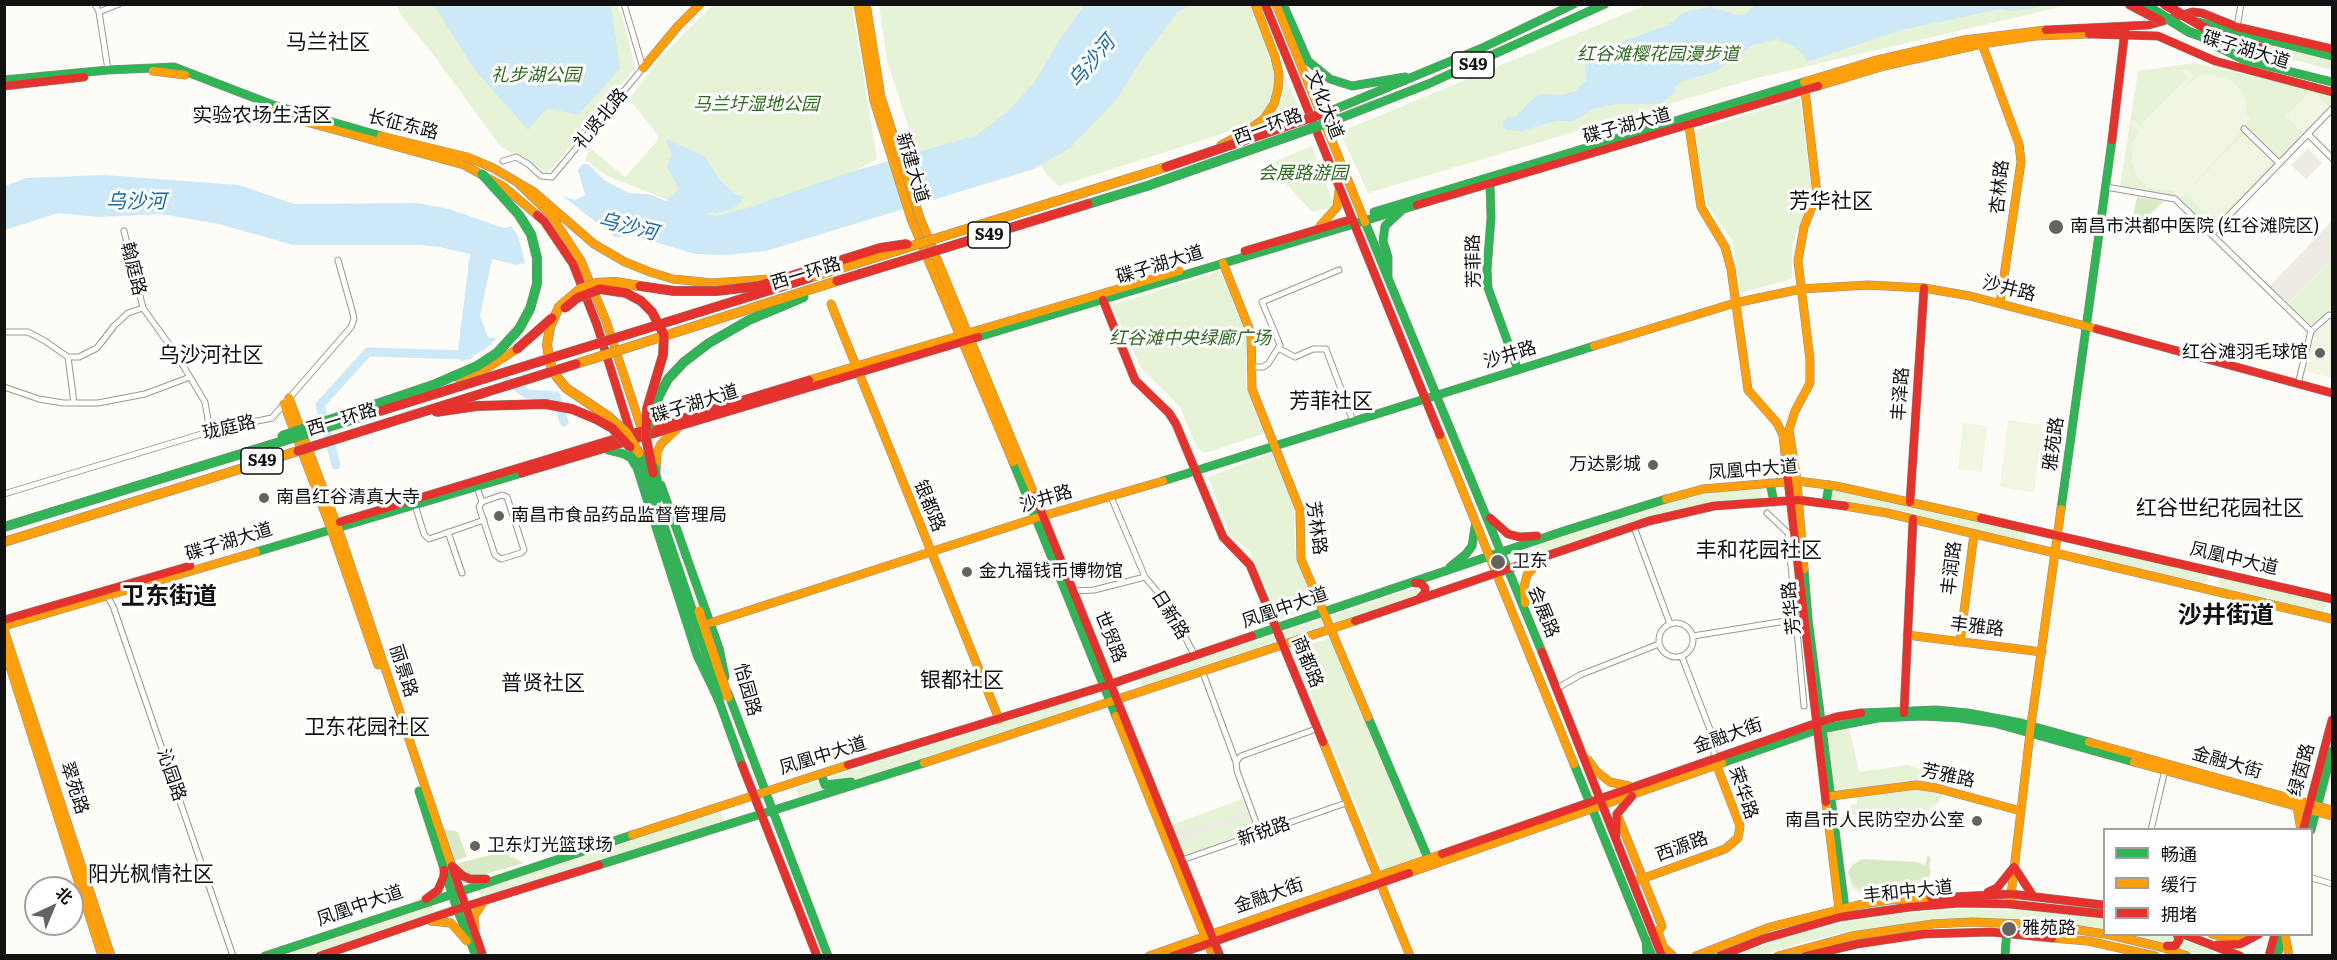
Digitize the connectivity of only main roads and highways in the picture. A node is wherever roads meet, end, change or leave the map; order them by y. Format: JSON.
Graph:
{"nodes":[{"id":1,"x":700,"y":4,"type":"edge"},
{"id":2,"x":858,"y":4,"type":"edge"},
{"id":3,"x":866,"y":4,"type":"edge"},
{"id":4,"x":1255,"y":4,"type":"edge"},
{"id":5,"x":1265,"y":4,"type":"edge"},
{"id":6,"x":1276,"y":4,"type":"edge"},
{"id":7,"x":1283,"y":4,"type":"edge"},
{"id":8,"x":1574,"y":4,"type":"edge"},
{"id":9,"x":1605,"y":4,"type":"edge"},
{"id":10,"x":2129,"y":4,"type":"edge"},
{"id":11,"x":2144,"y":4,"type":"edge"},
{"id":12,"x":2164,"y":4,"type":"edge"},
{"id":13,"x":2169,"y":4,"type":"edge"},
{"id":14,"x":2187,"y":19,"type":"junction"},
{"id":15,"x":2125,"y":29,"type":"junction"},
{"id":16,"x":2189,"y":32,"type":"junction"},
{"id":17,"x":1982,"y":44,"type":"junction"},
{"id":18,"x":2332,"y":49,"type":"edge"},
{"id":19,"x":2332,"y":56,"type":"edge"},
{"id":20,"x":643,"y":68,"type":"road end"},
{"id":21,"x":1424,"y":73,"type":"junction"},
{"id":22,"x":4,"y":80,"type":"edge"},
{"id":23,"x":2332,"y":82,"type":"edge"},
{"id":24,"x":4,"y":86,"type":"edge"},
{"id":25,"x":1805,"y":90,"type":"junction"},
{"id":26,"x":2332,"y":92,"type":"edge"},
{"id":27,"x":1689,"y":126,"type":"junction"},
{"id":28,"x":1198,"y":157,"type":"junction"},
{"id":29,"x":897,"y":162,"type":"junction"},
{"id":30,"x":482,"y":174,"type":"junction"},
{"id":31,"x":516,"y":182,"type":"junction"},
{"id":32,"x":1490,"y":183,"type":"junction"},
{"id":33,"x":1338,"y":184,"type":"junction"},
{"id":34,"x":1405,"y":208,"type":"junction"},
{"id":35,"x":1357,"y":220,"type":"junction"},
{"id":36,"x":1311,"y":231,"type":"junction"},
{"id":37,"x":945,"y":237,"type":"junction"},
{"id":38,"x":1223,"y":262,"type":"junction"},
{"id":39,"x":577,"y":263,"type":"junction"},
{"id":40,"x":783,"y":278,"type":"junction"},
{"id":41,"x":850,"y":278,"type":"junction"},
{"id":42,"x":1388,"y":279,"type":"junction"},
{"id":43,"x":1924,"y":288,"type":"junction"},
{"id":44,"x":1801,"y":289,"type":"junction"},
{"id":45,"x":1103,"y":300,"type":"junction"},
{"id":46,"x":1735,"y":303,"type":"junction"},
{"id":47,"x":2001,"y":303,"type":"junction"},
{"id":48,"x":831,"y":304,"type":"dead end"},
{"id":49,"x":2087,"y":326,"type":"junction"},
{"id":50,"x":965,"y":337,"type":"junction"},
{"id":51,"x":857,"y":369,"type":"junction"},
{"id":52,"x":1518,"y":370,"type":"junction"},
{"id":53,"x":433,"y":386,"type":"junction"},
{"id":54,"x":2332,"y":393,"type":"edge"},
{"id":55,"x":1437,"y":394,"type":"junction"},
{"id":56,"x":1425,"y":398,"type":"junction"},
{"id":57,"x":632,"y":400,"type":"junction"},
{"id":58,"x":287,"y":401,"type":"road end"},
{"id":59,"x":622,"y":404,"type":"junction"},
{"id":60,"x":416,"y":415,"type":"junction"},
{"id":61,"x":677,"y":424,"type":"junction"},
{"id":62,"x":643,"y":434,"type":"junction"},
{"id":63,"x":632,"y":437,"type":"junction"},
{"id":64,"x":1276,"y":445,"type":"junction"},
{"id":65,"x":596,"y":448,"type":"junction"},
{"id":66,"x":219,"y":461,"type":"junction"},
{"id":67,"x":637,"y":468,"type":"junction"},
{"id":68,"x":656,"y":471,"type":"junction"},
{"id":69,"x":1194,"y":472,"type":"junction"},
{"id":70,"x":1792,"y":482,"type":"junction"},
{"id":71,"x":1770,"y":483,"type":"junction"},
{"id":72,"x":1829,"y":485,"type":"junction"},
{"id":73,"x":657,"y":495,"type":"junction"},
{"id":74,"x":1794,"y":500,"type":"junction"},
{"id":75,"x":1774,"y":502,"type":"junction"},
{"id":76,"x":1910,"y":502,"type":"junction"},
{"id":77,"x":1826,"y":503,"type":"junction"},
{"id":78,"x":1483,"y":507,"type":"junction"},
{"id":79,"x":1039,"y":517,"type":"junction"},
{"id":80,"x":1912,"y":519,"type":"junction"},
{"id":81,"x":1475,"y":522,"type":"junction"},
{"id":82,"x":334,"y":526,"type":"junction"},
{"id":83,"x":4,"y":527,"type":"edge"},
{"id":84,"x":1974,"y":534,"type":"junction"},
{"id":85,"x":1550,"y":535,"type":"junction"},
{"id":86,"x":2058,"y":535,"type":"junction"},
{"id":87,"x":4,"y":542,"type":"edge"},
{"id":88,"x":1569,"y":549,"type":"junction"},
{"id":89,"x":1501,"y":552,"type":"junction"},
{"id":90,"x":930,"y":554,"type":"junction"},
{"id":91,"x":2055,"y":554,"type":"junction"},
{"id":92,"x":1489,"y":556,"type":"junction"},
{"id":93,"x":1508,"y":570,"type":"junction"},
{"id":94,"x":1441,"y":573,"type":"junction"},
{"id":95,"x":1496,"y":574,"type":"junction"},
{"id":96,"x":1409,"y":584,"type":"junction"},
{"id":97,"x":1467,"y":584,"type":"junction"},
{"id":98,"x":2331,"y":598,"type":"edge"},
{"id":99,"x":1418,"y":600,"type":"junction"},
{"id":100,"x":1508,"y":603,"type":"junction"},
{"id":101,"x":1525,"y":611,"type":"junction"},
{"id":102,"x":1324,"y":612,"type":"junction"},
{"id":103,"x":4,"y":620,"type":"edge"},
{"id":104,"x":2331,"y":620,"type":"edge"},
{"id":105,"x":710,"y":623,"type":"junction"},
{"id":106,"x":4,"y":628,"type":"edge"},
{"id":107,"x":1276,"y":629,"type":"junction"},
{"id":108,"x":1331,"y":630,"type":"junction"},
{"id":109,"x":1907,"y":635,"type":"junction"},
{"id":110,"x":1960,"y":642,"type":"junction"},
{"id":111,"x":1283,"y":646,"type":"junction"},
{"id":112,"x":4,"y":648,"type":"edge"},
{"id":113,"x":2042,"y":652,"type":"junction"},
{"id":114,"x":1107,"y":685,"type":"junction"},
{"id":115,"x":724,"y":699,"type":"junction"},
{"id":116,"x":1114,"y":702,"type":"junction"},
{"id":117,"x":1904,"y":714,"type":"junction"},
{"id":118,"x":999,"y":719,"type":"junction"},
{"id":119,"x":2332,"y":720,"type":"edge"},
{"id":120,"x":1819,"y":726,"type":"junction"},
{"id":121,"x":2031,"y":729,"type":"junction"},
{"id":122,"x":1580,"y":750,"type":"junction"},
{"id":123,"x":2332,"y":751,"type":"edge"},
{"id":124,"x":1715,"y":762,"type":"junction"},
{"id":125,"x":2320,"y":765,"type":"junction"},
{"id":126,"x":821,"y":774,"type":"junction"},
{"id":127,"x":870,"y":780,"type":"junction"},
{"id":128,"x":1634,"y":790,"type":"junction"},
{"id":129,"x":765,"y":791,"type":"junction"},
{"id":130,"x":753,"y":795,"type":"junction"},
{"id":131,"x":1832,"y":796,"type":"junction"},
{"id":132,"x":1601,"y":801,"type":"junction"},
{"id":133,"x":2298,"y":804,"type":"junction"},
{"id":134,"x":1590,"y":805,"type":"junction"},
{"id":135,"x":2313,"y":808,"type":"junction"},
{"id":136,"x":773,"y":810,"type":"junction"},
{"id":137,"x":2332,"y":810,"type":"edge"},
{"id":138,"x":2021,"y":811,"type":"junction"},
{"id":139,"x":760,"y":814,"type":"junction"},
{"id":140,"x":1617,"y":814,"type":"junction"},
{"id":141,"x":2332,"y":816,"type":"edge"},
{"id":142,"x":2302,"y":828,"type":"edge"},
{"id":143,"x":2303,"y":828,"type":"edge"},
{"id":144,"x":2311,"y":828,"type":"edge"},
{"id":145,"x":1738,"y":838,"type":"joint"},
{"id":146,"x":1616,"y":840,"type":"junction"},
{"id":147,"x":1428,"y":858,"type":"junction"},
{"id":148,"x":446,"y":865,"type":"junction"},
{"id":149,"x":2014,"y":867,"type":"junction"},
{"id":150,"x":500,"y":877,"type":"junction"},
{"id":151,"x":1643,"y":879,"type":"junction"},
{"id":152,"x":1378,"y":880,"type":"junction"},
{"id":153,"x":1633,"y":882,"type":"junction"},
{"id":154,"x":455,"y":892,"type":"junction"},
{"id":155,"x":1982,"y":895,"type":"junction"},
{"id":156,"x":2033,"y":896,"type":"junction"},
{"id":157,"x":2011,"y":899,"type":"junction"},
{"id":158,"x":485,"y":900,"type":"junction"},
{"id":159,"x":2103,"y":905,"type":"edge"},
{"id":160,"x":409,"y":907,"type":"junction"},
{"id":161,"x":461,"y":908,"type":"junction"},
{"id":162,"x":1842,"y":912,"type":"junction"},
{"id":163,"x":2103,"y":914,"type":"edge"},
{"id":164,"x":422,"y":921,"type":"junction"},
{"id":165,"x":2007,"y":928,"type":"junction"},
{"id":166,"x":2103,"y":934,"type":"edge"},
{"id":167,"x":2114,"y":936,"type":"edge"},
{"id":168,"x":2178,"y":936,"type":"edge"},
{"id":169,"x":2188,"y":936,"type":"edge"},
{"id":170,"x":2219,"y":936,"type":"edge"},
{"id":171,"x":2274,"y":936,"type":"edge"},
{"id":172,"x":2283,"y":936,"type":"edge"},
{"id":173,"x":2284,"y":936,"type":"edge"},
{"id":174,"x":2255,"y":937,"type":"edge"},
{"id":175,"x":1210,"y":939,"type":"junction"},
{"id":176,"x":1651,"y":939,"type":"junction"},
{"id":177,"x":2212,"y":945,"type":"junction"},
{"id":178,"x":2161,"y":947,"type":"junction"},
{"id":179,"x":478,"y":951,"type":"edge"},
{"id":180,"x":1663,"y":951,"type":"edge"},
{"id":181,"x":102,"y":956,"type":"edge"},
{"id":182,"x":111,"y":956,"type":"edge"},
{"id":183,"x":266,"y":956,"type":"edge"},
{"id":184,"x":320,"y":956,"type":"edge"},
{"id":185,"x":817,"y":956,"type":"edge"},
{"id":186,"x":828,"y":956,"type":"edge"},
{"id":187,"x":1149,"y":956,"type":"edge"},
{"id":188,"x":1173,"y":956,"type":"edge"},
{"id":189,"x":1213,"y":956,"type":"edge"},
{"id":190,"x":1220,"y":956,"type":"edge"},
{"id":191,"x":1410,"y":956,"type":"edge"},
{"id":192,"x":1647,"y":956,"type":"edge"},
{"id":193,"x":1652,"y":956,"type":"edge"},
{"id":194,"x":1673,"y":956,"type":"edge"},
{"id":195,"x":1696,"y":956,"type":"edge"},
{"id":196,"x":1720,"y":956,"type":"edge"},
{"id":197,"x":1778,"y":956,"type":"edge"},
{"id":198,"x":1806,"y":956,"type":"edge"},
{"id":199,"x":2005,"y":956,"type":"edge"},
{"id":200,"x":2155,"y":956,"type":"edge"},
{"id":201,"x":2187,"y":956,"type":"edge"},
{"id":202,"x":2240,"y":956,"type":"edge"},
{"id":203,"x":2269,"y":956,"type":"edge"},
{"id":204,"x":2277,"y":956,"type":"edge"},
{"id":205,"x":2289,"y":956,"type":"edge"}],
"edges":[{"from":1,"to":20,"type":"main road"},
{"from":2,"to":29,"type":"main road","name":"新建大道"},
{"from":3,"to":29,"type":"main road","name":"新建大道"},
{"from":4,"to":28,"type":"main road","bridge":true},
{"from":5,"to":33,"type":"main road","name":"文化大道"},
{"from":6,"to":35,"type":"main road","name":"文化大道"},
{"from":7,"to":21,"type":"main road"},
{"from":8,"to":21,"type":"main road","name":"西一环路","number":"S49"},
{"from":9,"to":41,"type":"main road","name":"西一环路","number":"S49","bridge":true},
{"from":10,"to":16,"type":"main road","bridge":true},
{"from":11,"to":16,"type":"main road","bridge":true},
{"from":12,"to":14,"type":"main road","bridge":true},
{"from":13,"to":14,"type":"main road","bridge":true},
{"from":14,"to":16,"type":"main road","bridge":true},
{"from":14,"to":19,"type":"main road","bridge":true},
{"from":15,"to":17,"type":"main road","name":"碟子湖大道"},
{"from":15,"to":18,"type":"main road","name":"碟子湖大道"},
{"from":15,"to":26,"type":"main road","name":"碟子湖大道"},
{"from":15,"to":35,"type":"main road","name":"碟子湖大道"},
{"from":15,"to":49,"type":"main road","name":"雅苑路"},
{"from":16,"to":23,"type":"main road","bridge":true},
{"from":17,"to":25,"type":"main road","name":"碟子湖大道"},
{"from":17,"to":47,"type":"main road","name":"杏林路"},
{"from":21,"to":28,"type":"main road","name":"西一环路","number":"S49","bridge":true},
{"from":22,"to":31,"type":"main road","name":"长征东路"},
{"from":24,"to":30,"type":"main road","name":"长征东路"},
{"from":25,"to":27,"type":"main road","name":"碟子湖大道"},
{"from":25,"to":44,"type":"main road","name":"芳华路"},
{"from":27,"to":32,"type":"main road","name":"碟子湖大道"},
{"from":27,"to":46,"type":"main road","name":"芳华路"},
{"from":28,"to":37,"type":"main road","name":"西一环路","number":"S49","bridge":true},
{"from":29,"to":50,"type":"main road","name":"新建大道"},
{"from":30,"to":39,"type":"main road","name":"长征东路"},
{"from":30,"to":53,"type":"main road","bridge":true},
{"from":31,"to":39,"type":"main road","name":"长征东路"},
{"from":31,"to":40,"type":"main road","bridge":true},
{"from":32,"to":34,"type":"main road","name":"碟子湖大道"},
{"from":32,"to":52,"type":"main road","name":"芳菲路"},
{"from":33,"to":35,"type":"main road","name":"文化大道"},
{"from":33,"to":36,"type":"main road"},
{"from":34,"to":35,"type":"main road","name":"碟子湖大道"},
{"from":34,"to":42,"type":"main road"},
{"from":35,"to":36,"type":"main road","name":"碟子湖大道"},
{"from":35,"to":38,"type":"main road","name":"碟子湖大道"},
{"from":35,"to":42,"type":"main road","name":"会展路"},
{"from":35,"to":56,"type":"main road","name":"会展路"},
{"from":36,"to":50,"type":"main road","name":"碟子湖大道"},
{"from":37,"to":40,"type":"main road","bridge":true},
{"from":37,"to":66,"type":"main road","name":"西一环路","number":"S49","bridge":true},
{"from":38,"to":45,"type":"main road","name":"碟子湖大道"},
{"from":38,"to":64,"type":"main road","name":"芳林路"},
{"from":39,"to":57,"type":"main road","name":"长征东路"},
{"from":39,"to":59,"type":"main road","name":"长征东路"},
{"from":40,"to":73,"type":"main road","bridge":true},
{"from":41,"to":60,"type":"main road","name":"西一环路","number":"S49","bridge":true},
{"from":41,"to":73,"type":"main road","bridge":true},
{"from":42,"to":55,"type":"main road","name":"会展路"},
{"from":43,"to":44,"type":"main road","name":"沙井路"},
{"from":43,"to":47,"type":"main road","name":"沙井路"},
{"from":43,"to":76,"type":"main road","name":"丰泽路"},
{"from":44,"to":46,"type":"main road","name":"沙井路"},
{"from":44,"to":70,"type":"main road","name":"芳华路"},
{"from":45,"to":50,"type":"main road","name":"碟子湖大道"},
{"from":45,"to":69,"type":"main road","name":"商都路"},
{"from":46,"to":52,"type":"main road","name":"沙井路"},
{"from":46,"to":70,"type":"main road","name":"芳华路"},
{"from":47,"to":49,"type":"main road","name":"沙井路"},
{"from":48,"to":51,"type":"main road","name":"银都路"},
{"from":49,"to":54,"type":"main road","name":"沙井路"},
{"from":49,"to":86,"type":"main road","name":"雅苑路"},
{"from":50,"to":51,"type":"main road","name":"碟子湖大道"},
{"from":50,"to":79,"type":"main road","name":"世贸路"},
{"from":51,"to":61,"type":"main road","name":"碟子湖大道"},
{"from":51,"to":90,"type":"main road","name":"银都路"},
{"from":52,"to":55,"type":"main road","name":"沙井路"},
{"from":53,"to":66,"type":"main road","bridge":true},
{"from":53,"to":73,"type":"main road","bridge":true},
{"from":55,"to":56,"type":"main road","name":"沙井路"},
{"from":55,"to":78,"type":"main road","name":"会展路"},
{"from":56,"to":64,"type":"main road","name":"沙井路"},
{"from":56,"to":81,"type":"main road","name":"会展路"},
{"from":57,"to":61,"type":"main road"},
{"from":57,"to":62,"type":"main road","name":"长征东路"},
{"from":58,"to":82,"type":"main road","name":"丽景路"},
{"from":59,"to":63,"type":"main road","name":"长征东路"},
{"from":59,"to":65,"type":"main road"},
{"from":60,"to":73,"type":"main road","bridge":true},
{"from":60,"to":87,"type":"main road","name":"西一环路","number":"S49","bridge":true},
{"from":61,"to":62,"type":"main road","name":"碟子湖大道"},
{"from":61,"to":68,"type":"main road"},
{"from":62,"to":63,"type":"main road","name":"碟子湖大道"},
{"from":62,"to":68,"type":"main road","name":"怡园路"},
{"from":63,"to":65,"type":"main road","name":"碟子湖大道"},
{"from":63,"to":67,"type":"main road","name":"怡园路"},
{"from":64,"to":69,"type":"main road","name":"沙井路"},
{"from":64,"to":102,"type":"main road","name":"芳林路"},
{"from":65,"to":67,"type":"main road"},
{"from":65,"to":82,"type":"main road","name":"碟子湖大道"},
{"from":65,"to":82,"type":"main road","name":"碟子湖大道"},
{"from":66,"to":83,"type":"main road","name":"西一环路","number":"S49","bridge":true},
{"from":67,"to":115,"type":"main road","name":"怡园路"},
{"from":68,"to":105,"type":"main road","name":"怡园路"},
{"from":69,"to":79,"type":"main road","name":"沙井路"},
{"from":69,"to":107,"type":"main road","name":"商都路"},
{"from":70,"to":71,"type":"main road","name":"凤凰中大道"},
{"from":70,"to":72,"type":"main road","name":"凤凰中大道"},
{"from":70,"to":74,"type":"main road","name":"芳华路"},
{"from":71,"to":75,"type":"main road"},
{"from":71,"to":85,"type":"main road","name":"凤凰中大道"},
{"from":72,"to":76,"type":"main road","name":"凤凰中大道"},
{"from":72,"to":77,"type":"main road"},
{"from":73,"to":115,"type":"main road","bridge":true},
{"from":74,"to":75,"type":"main road","name":"凤凰中大道"},
{"from":74,"to":77,"type":"main road","name":"凤凰中大道"},
{"from":74,"to":120,"type":"main road","name":"芳华路"},
{"from":74,"to":120,"type":"main road","name":"芳华路"},
{"from":75,"to":88,"type":"main road","name":"凤凰中大道"},
{"from":76,"to":86,"type":"main road","name":"凤凰中大道"},
{"from":77,"to":80,"type":"main road","name":"凤凰中大道"},
{"from":78,"to":85,"type":"main road"},
{"from":78,"to":89,"type":"main road","name":"会展路"},
{"from":79,"to":90,"type":"main road","name":"沙井路"},
{"from":79,"to":114,"type":"main road","name":"世贸路"},
{"from":79,"to":114,"type":"main road","name":"世贸路"},
{"from":80,"to":84,"type":"main road","name":"凤凰中大道"},
{"from":80,"to":109,"type":"main road"},
{"from":81,"to":92,"type":"main road","name":"会展路"},
{"from":81,"to":94,"type":"main road"},
{"from":82,"to":103,"type":"main road","name":"碟子湖大道"},
{"from":82,"to":106,"type":"main road","name":"碟子湖大道"},
{"from":82,"to":148,"type":"main road","name":"丽景路"},
{"from":84,"to":91,"type":"main road","name":"凤凰中大道"},
{"from":84,"to":110,"type":"main road","name":"丰润路"},
{"from":85,"to":89,"type":"main road","name":"凤凰中大道"},
{"from":86,"to":91,"type":"main road","name":"雅苑路"},
{"from":86,"to":98,"type":"main road","name":"凤凰中大道"},
{"from":88,"to":93,"type":"main road","name":"凤凰中大道"},
{"from":88,"to":101,"type":"main road"},
{"from":89,"to":92,"type":"main road","name":"凤凰中大道"},
{"from":89,"to":93,"type":"main road","name":"会展路"},
{"from":90,"to":105,"type":"main road","name":"沙井路"},
{"from":90,"to":118,"type":"main road","name":"银都路"},
{"from":91,"to":104,"type":"main road","name":"凤凰中大道"},
{"from":91,"to":113,"type":"main road","name":"雅苑路"},
{"from":92,"to":94,"type":"main road","name":"凤凰中大道"},
{"from":92,"to":95,"type":"main road","name":"会展路"},
{"from":93,"to":95,"type":"main road","name":"凤凰中大道"},
{"from":93,"to":101,"type":"main road","name":"会展路"},
{"from":94,"to":96,"type":"main road","name":"凤凰中大道"},
{"from":95,"to":97,"type":"main road","name":"凤凰中大道"},
{"from":95,"to":100,"type":"main road","name":"会展路"},
{"from":96,"to":99,"type":"main road"},
{"from":96,"to":102,"type":"main road","name":"凤凰中大道"},
{"from":97,"to":99,"type":"main road","name":"凤凰中大道"},
{"from":97,"to":100,"type":"main road"},
{"from":99,"to":108,"type":"main road","name":"凤凰中大道"},
{"from":100,"to":134,"type":"main road","name":"会展路"},
{"from":101,"to":122,"type":"main road","name":"会展路"},
{"from":102,"to":107,"type":"main road","name":"凤凰中大道"},
{"from":102,"to":108,"type":"main road","name":"芳林路"},
{"from":105,"to":115,"type":"main road","name":"怡园路"},
{"from":106,"to":182,"type":"main road","name":"翠苑路"},
{"from":107,"to":111,"type":"main road","name":"商都路"},
{"from":107,"to":114,"type":"main road","name":"凤凰中大道"},
{"from":108,"to":111,"type":"main road","name":"凤凰中大道"},
{"from":108,"to":147,"type":"main road","name":"芳林路"},
{"from":109,"to":110,"type":"main road","name":"丰雅路"},
{"from":109,"to":117,"type":"main road"},
{"from":110,"to":113,"type":"main road","name":"丰雅路"},
{"from":111,"to":116,"type":"main road","name":"凤凰中大道"},
{"from":111,"to":152,"type":"main road","name":"商都路"},
{"from":112,"to":181,"type":"main road","name":"翠苑路"},
{"from":113,"to":121,"type":"main road","name":"雅苑路"},
{"from":114,"to":116,"type":"main road","name":"世贸路"},
{"from":114,"to":118,"type":"main road","name":"凤凰中大道"},
{"from":115,"to":129,"type":"main road","name":"怡园路"},
{"from":115,"to":130,"type":"main road","name":"怡园路"},
{"from":116,"to":127,"type":"main road","name":"凤凰中大道"},
{"from":116,"to":175,"type":"main road","name":"世贸路"},
{"from":116,"to":175,"type":"main road","name":"世贸路"},
{"from":117,"to":120,"type":"main road","name":"金融大街"},
{"from":117,"to":121,"type":"main road","name":"金融大街"},
{"from":118,"to":126,"type":"main road","name":"凤凰中大道"},
{"from":119,"to":125,"type":"main road","name":"绿茵路"},
{"from":120,"to":124,"type":"main road","name":"金融大街"},
{"from":120,"to":131,"type":"main road","name":"芳华路"},
{"from":120,"to":162,"type":"main road","name":"芳华路"},
{"from":121,"to":133,"type":"main road","name":"金融大街"},
{"from":121,"to":133,"type":"main road","name":"金融大街"},
{"from":121,"to":138,"type":"main road","name":"雅苑路"},
{"from":122,"to":128,"type":"main road"},
{"from":122,"to":132,"type":"main road","name":"会展路"},
{"from":123,"to":135,"type":"main road","name":"绿茵路"},
{"from":124,"to":128,"type":"main road","name":"金融大街"},
{"from":124,"to":145,"type":"main road","name":"荣华路"},
{"from":125,"to":133,"type":"main road"},
{"from":125,"to":135,"type":"main road","name":"绿茵路"},
{"from":126,"to":127,"type":"main road"},
{"from":126,"to":129,"type":"main road","name":"凤凰中大道"},
{"from":127,"to":136,"type":"main road","name":"凤凰中大道"},
{"from":128,"to":132,"type":"main road","name":"金融大街"},
{"from":128,"to":140,"type":"main road"},
{"from":129,"to":130,"type":"main road","name":"凤凰中大道"},
{"from":129,"to":136,"type":"main road","name":"怡园路"},
{"from":130,"to":139,"type":"main road","name":"怡园路"},
{"from":130,"to":150,"type":"main road","name":"凤凰中大道"},
{"from":131,"to":138,"type":"main road","name":"芳雅路"},
{"from":131,"to":162,"type":"main road","name":"芳华路"},
{"from":132,"to":134,"type":"main road","name":"金融大街"},
{"from":132,"to":146,"type":"main road","name":"会展路"},
{"from":133,"to":135,"type":"main road","name":"金融大街"},
{"from":133,"to":142,"type":"main road"},
{"from":134,"to":147,"type":"main road","name":"金融大街"},
{"from":134,"to":152,"type":"main road","name":"金融大街"},
{"from":134,"to":176,"type":"main road","name":"会展路"},
{"from":135,"to":137,"type":"main road","name":"金融大街"},
{"from":135,"to":141,"type":"main road","name":"金融大街"},
{"from":135,"to":143,"type":"main road","name":"绿茵路"},
{"from":135,"to":144,"type":"main road","name":"绿茵路"},
{"from":136,"to":139,"type":"main road","name":"凤凰中大道"},
{"from":136,"to":186,"type":"main road","name":"怡园路"},
{"from":138,"to":149,"type":"main road","name":"雅苑路"},
{"from":139,"to":158,"type":"main road","name":"凤凰中大道"},
{"from":139,"to":185,"type":"main road","name":"怡园路"},
{"from":140,"to":146,"type":"main road"},
{"from":140,"to":151,"type":"main road"},
{"from":145,"to":151,"type":"main road","name":"西源路"},
{"from":146,"to":153,"type":"main road","name":"会展路"},
{"from":147,"to":152,"type":"main road","name":"金融大街"},
{"from":148,"to":150,"type":"main road"},
{"from":148,"to":154,"type":"main road","name":"丽景路"},
{"from":148,"to":160,"type":"main road"},
{"from":149,"to":155,"type":"main road"},
{"from":149,"to":156,"type":"main road"},
{"from":149,"to":157,"type":"main road","name":"雅苑路"},
{"from":150,"to":154,"type":"main road","name":"凤凰中大道"},
{"from":151,"to":153,"type":"main road","name":"西源路"},
{"from":151,"to":180,"type":"main road"},
{"from":152,"to":175,"type":"main road","name":"金融大街"},
{"from":152,"to":191,"type":"main road","name":"商都路"},
{"from":153,"to":176,"type":"main road","name":"会展路"},
{"from":154,"to":160,"type":"main road","name":"凤凰中大道"},
{"from":154,"to":161,"type":"main road","name":"丽景路"},
{"from":155,"to":157,"type":"main road"},
{"from":155,"to":162,"type":"main road"},
{"from":156,"to":157,"type":"main road"},
{"from":156,"to":159,"type":"main road"},
{"from":157,"to":162,"type":"main road","name":"丰和中大道"},
{"from":157,"to":163,"type":"main road","name":"丰和中大道"},
{"from":158,"to":161,"type":"main road","name":"凤凰中大道"},
{"from":158,"to":179,"type":"main road"},
{"from":160,"to":183,"type":"main road","name":"凤凰中大道"},
{"from":161,"to":164,"type":"main road","name":"凤凰中大道"},
{"from":161,"to":179,"type":"main road","name":"丽景路"},
{"from":162,"to":195,"type":"main road"},
{"from":162,"to":196,"type":"main road","name":"丰和中大道"},
{"from":164,"to":179,"type":"main road"},
{"from":164,"to":184,"type":"main road","name":"凤凰中大道"},
{"from":165,"to":166,"type":"main road","name":"丰和中大道"},
{"from":165,"to":197,"type":"main road","name":"丰和中大道"},
{"from":165,"to":198,"type":"main road"},
{"from":165,"to":199,"type":"main road"},
{"from":165,"to":200,"type":"main road"},
{"from":167,"to":178,"type":"main road","name":"丰和中大道"},
{"from":168,"to":178,"type":"main road"},
{"from":169,"to":177,"type":"main road"},
{"from":170,"to":174,"type":"main road"},
{"from":171,"to":203,"type":"main road"},
{"from":172,"to":204,"type":"main road"},
{"from":173,"to":205,"type":"main road"},
{"from":174,"to":177,"type":"main road"},
{"from":175,"to":187,"type":"main road","name":"金融大街"},
{"from":175,"to":188,"type":"main road","name":"金融大街"},
{"from":175,"to":189,"type":"main road","name":"世贸路"},
{"from":175,"to":190,"type":"main road","name":"世贸路"},
{"from":176,"to":180,"type":"main road"},
{"from":176,"to":192,"type":"main road"},
{"from":176,"to":193,"type":"main road","name":"会展路"},
{"from":177,"to":202,"type":"main road"},
{"from":178,"to":201,"type":"main road","name":"丰和中大道"},
{"from":180,"to":194,"type":"main road"}]}
